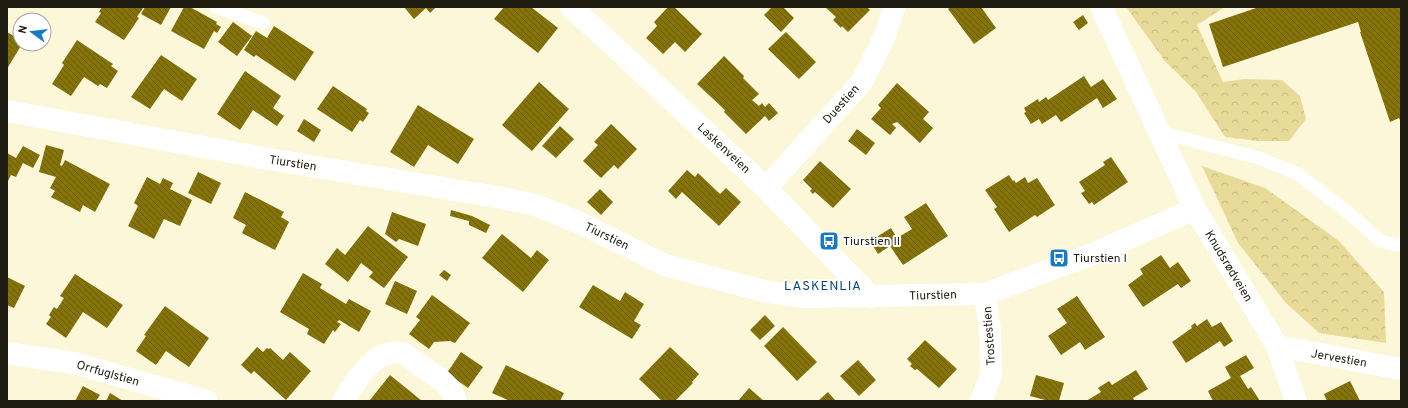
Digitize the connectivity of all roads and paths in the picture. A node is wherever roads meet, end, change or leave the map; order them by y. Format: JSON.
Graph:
{"nodes":[{"id":1,"x":216,"y":7,"type":"edge"},
{"id":2,"x":571,"y":7,"type":"edge"},
{"id":3,"x":894,"y":7,"type":"edge"},
{"id":4,"x":1102,"y":7,"type":"edge"},
{"id":5,"x":263,"y":23,"type":"dead end"},
{"id":6,"x":7,"y":111,"type":"edge"},
{"id":7,"x":1159,"y":132,"type":"junction"},
{"id":8,"x":766,"y":188,"type":"junction"},
{"id":9,"x":1195,"y":209,"type":"junction"},
{"id":10,"x":1401,"y":244,"type":"edge"},
{"id":11,"x":985,"y":294,"type":"junction"},
{"id":12,"x":871,"y":297,"type":"junction"},
{"id":13,"x":1278,"y":346,"type":"junction"},
{"id":14,"x":7,"y":353,"type":"edge"},
{"id":15,"x":1401,"y":369,"type":"edge"},
{"id":16,"x":202,"y":400,"type":"edge"},
{"id":17,"x":344,"y":401,"type":"edge"},
{"id":18,"x":456,"y":401,"type":"edge"},
{"id":19,"x":981,"y":401,"type":"edge"},
{"id":20,"x":1296,"y":401,"type":"edge"}],
"edges":[{"from":1,"to":5,"type":"lane"},
{"from":2,"to":8,"type":"street","name":"Laskenveien"},
{"from":3,"to":8,"type":"street","name":"Duestien"},
{"from":4,"to":7,"type":"street","name":"Knudsrødveien"},
{"from":6,"to":12,"type":"street","name":"Tiurstien"},
{"from":7,"to":9,"type":"street","name":"Knudsrødveien"},
{"from":7,"to":10,"type":"lane"},
{"from":8,"to":12,"type":"street","name":"Laskenveien"},
{"from":9,"to":11,"type":"street","name":"Tiurstien"},
{"from":9,"to":13,"type":"street","name":"Knudsrødveien"},
{"from":11,"to":12,"type":"street","name":"Tiurstien"},
{"from":11,"to":19,"type":"street","name":"Trostestien"},
{"from":13,"to":15,"type":"street","name":"Jervestien"},
{"from":13,"to":20,"type":"street","name":"Knudsrødveien"},
{"from":14,"to":16,"type":"street","name":"Orrfuglstien"},
{"from":17,"to":18,"type":"street"}]}
